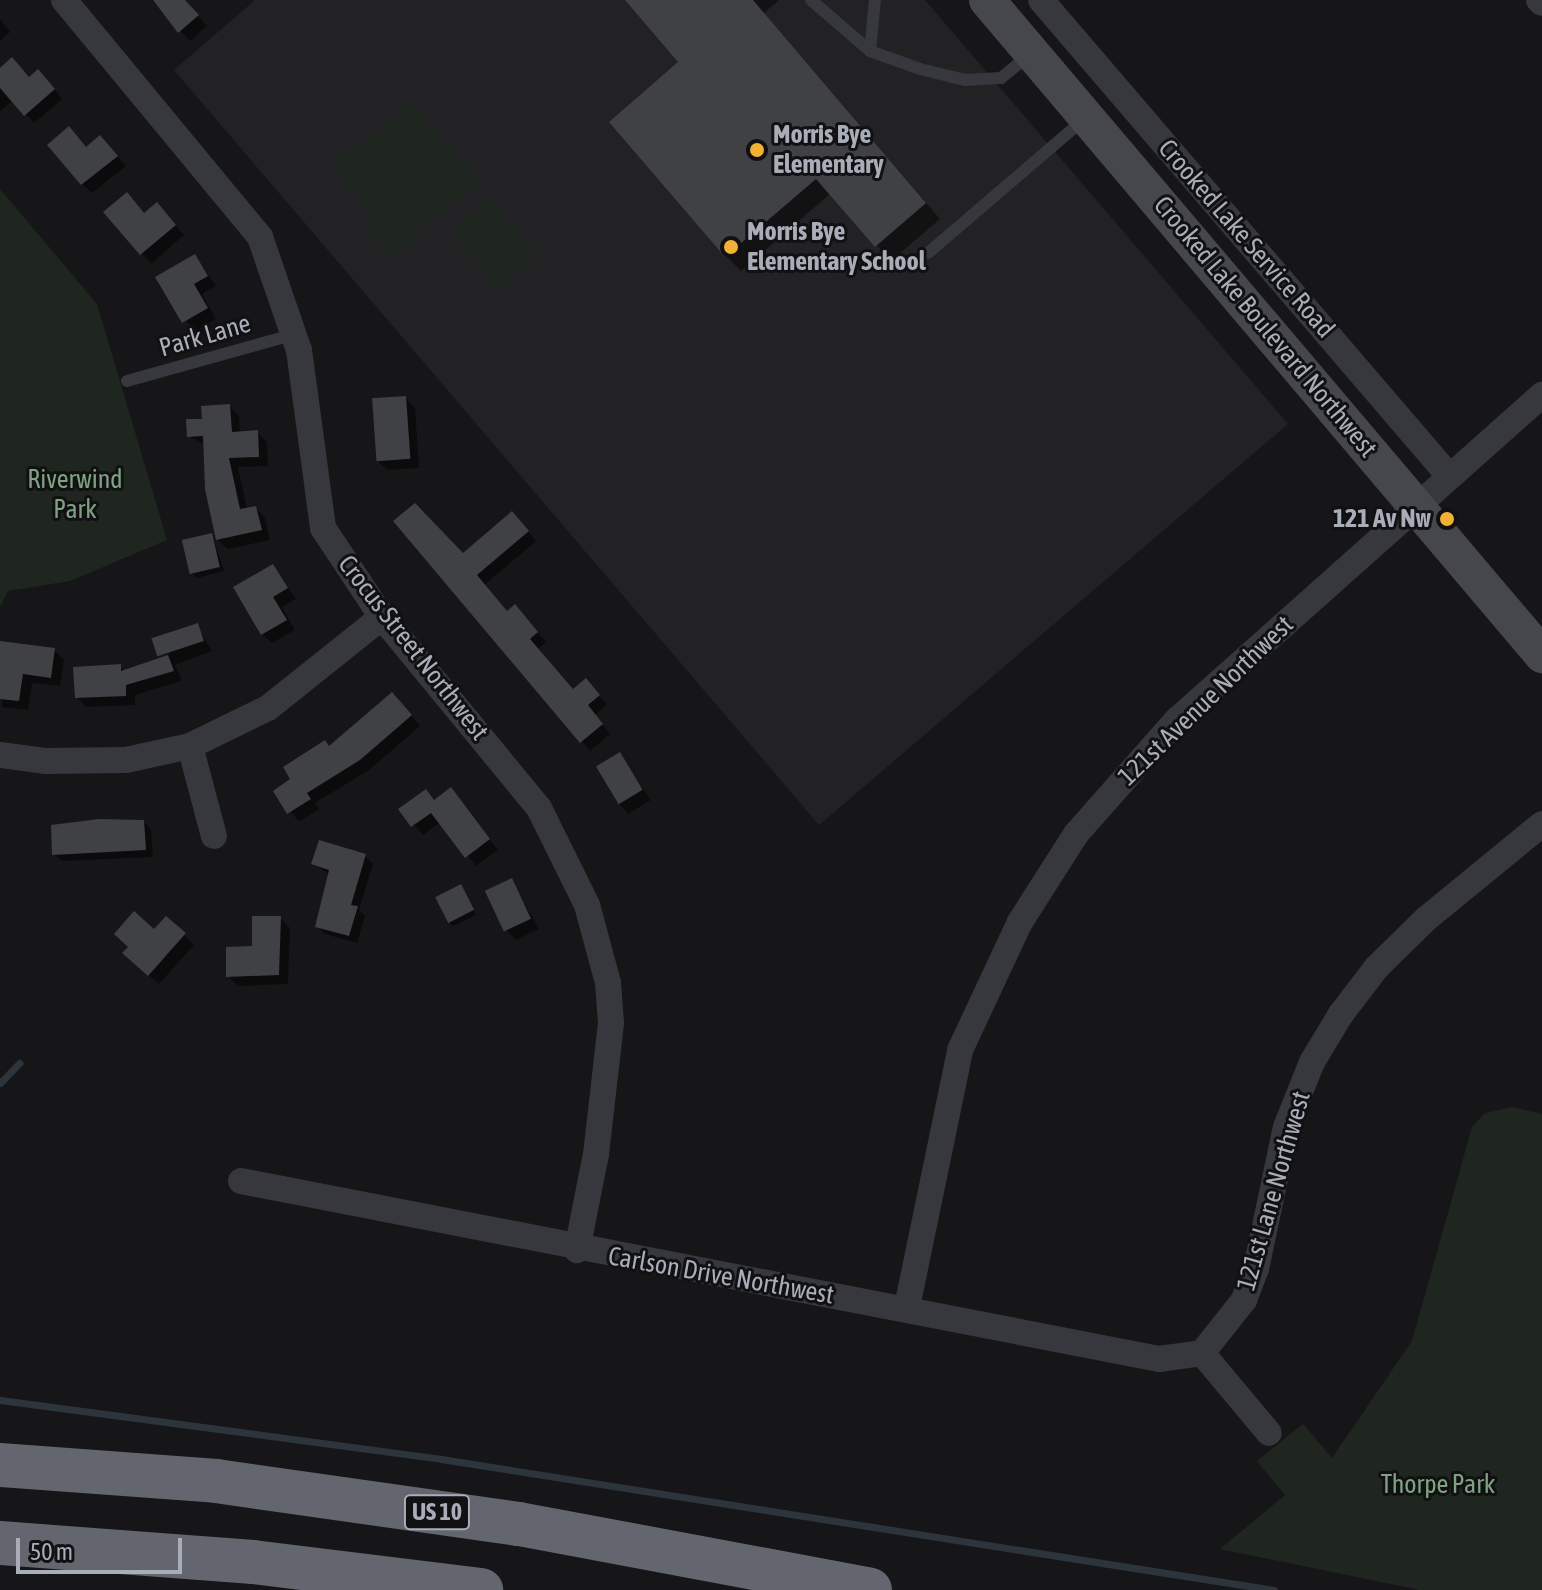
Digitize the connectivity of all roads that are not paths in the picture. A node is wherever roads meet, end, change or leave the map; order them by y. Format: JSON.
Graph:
{"nodes":[{"id":1,"x":64,"y":0,"type":"edge"},
{"id":2,"x":811,"y":0,"type":"edge"},
{"id":3,"x":875,"y":0,"type":"edge"},
{"id":4,"x":987,"y":0,"type":"edge"},
{"id":5,"x":1041,"y":0,"type":"edge"},
{"id":6,"x":870,"y":51,"type":"junction"},
{"id":7,"x":1032,"y":53,"type":"junction"},
{"id":8,"x":1087,"y":117,"type":"junction"},
{"id":9,"x":928,"y":253,"type":"dead end"},
{"id":10,"x":295,"y":334,"type":"junction"},
{"id":11,"x":127,"y":381,"type":"dead end"},
{"id":12,"x":1542,"y":395,"type":"edge"},
{"id":13,"x":1450,"y":477,"type":"junction"},
{"id":14,"x":1417,"y":507,"type":"junction"},
{"id":15,"x":382,"y":617,"type":"junction"},
{"id":16,"x":1542,"y":655,"type":"edge"},
{"id":17,"x":190,"y":746,"type":"junction"},
{"id":18,"x":0,"y":755,"type":"edge"},
{"id":19,"x":1542,"y":824,"type":"edge"},
{"id":20,"x":214,"y":836,"type":"dead end"},
{"id":21,"x":241,"y":1181,"type":"dead end"},
{"id":22,"x":577,"y":1250,"type":"junction"},
{"id":23,"x":907,"y":1307,"type":"junction"},
{"id":24,"x":1202,"y":1353,"type":"junction"},
{"id":25,"x":1269,"y":1433,"type":"dead end"},
{"id":26,"x":0,"y":1465,"type":"edge"},
{"id":27,"x":0,"y":1543,"type":"edge"},
{"id":28,"x":481,"y":1590,"type":"edge"},
{"id":29,"x":870,"y":1590,"type":"edge"}],
"edges":[{"from":1,"to":10,"type":"street","name":"Crocus Street Northwest"},
{"from":2,"to":6,"type":"lane"},
{"from":3,"to":6,"type":"lane"},
{"from":4,"to":7,"type":"street","name":"Crooked Lake Boulevard Northwest"},
{"from":5,"to":13,"type":"street","name":"Crooked Lake Service Road"},
{"from":6,"to":7,"type":"lane"},
{"from":7,"to":8,"type":"street","name":"Crooked Lake Boulevard Northwest"},
{"from":8,"to":9,"type":"lane"},
{"from":8,"to":14,"type":"street","name":"Crooked Lake Boulevard Northwest"},
{"from":10,"to":11,"type":"lane","name":"Park Lane"},
{"from":10,"to":15,"type":"street","name":"Crocus Street Northwest"},
{"from":12,"to":13,"type":"street","name":"121st Avenue Northwest"},
{"from":13,"to":14,"type":"street","name":"121st Avenue Northwest"},
{"from":14,"to":16,"type":"street","name":"Crooked Lake Boulevard Northwest"},
{"from":14,"to":23,"type":"street","name":"121st Avenue Northwest"},
{"from":15,"to":17,"type":"street"},
{"from":15,"to":22,"type":"street","name":"Crocus Street Northwest"},
{"from":17,"to":18,"type":"street"},
{"from":17,"to":20,"type":"street"},
{"from":19,"to":24,"type":"street","name":"121st Lane Northwest"},
{"from":21,"to":22,"type":"street","name":"Carlson Drive Northwest"},
{"from":22,"to":23,"type":"street","name":"Carlson Drive Northwest"},
{"from":23,"to":24,"type":"street","name":"Carlson Drive Northwest"},
{"from":24,"to":25,"type":"street"},
{"from":26,"to":29,"type":"highway","number":"US 10"},
{"from":27,"to":28,"type":"highway"}]}
